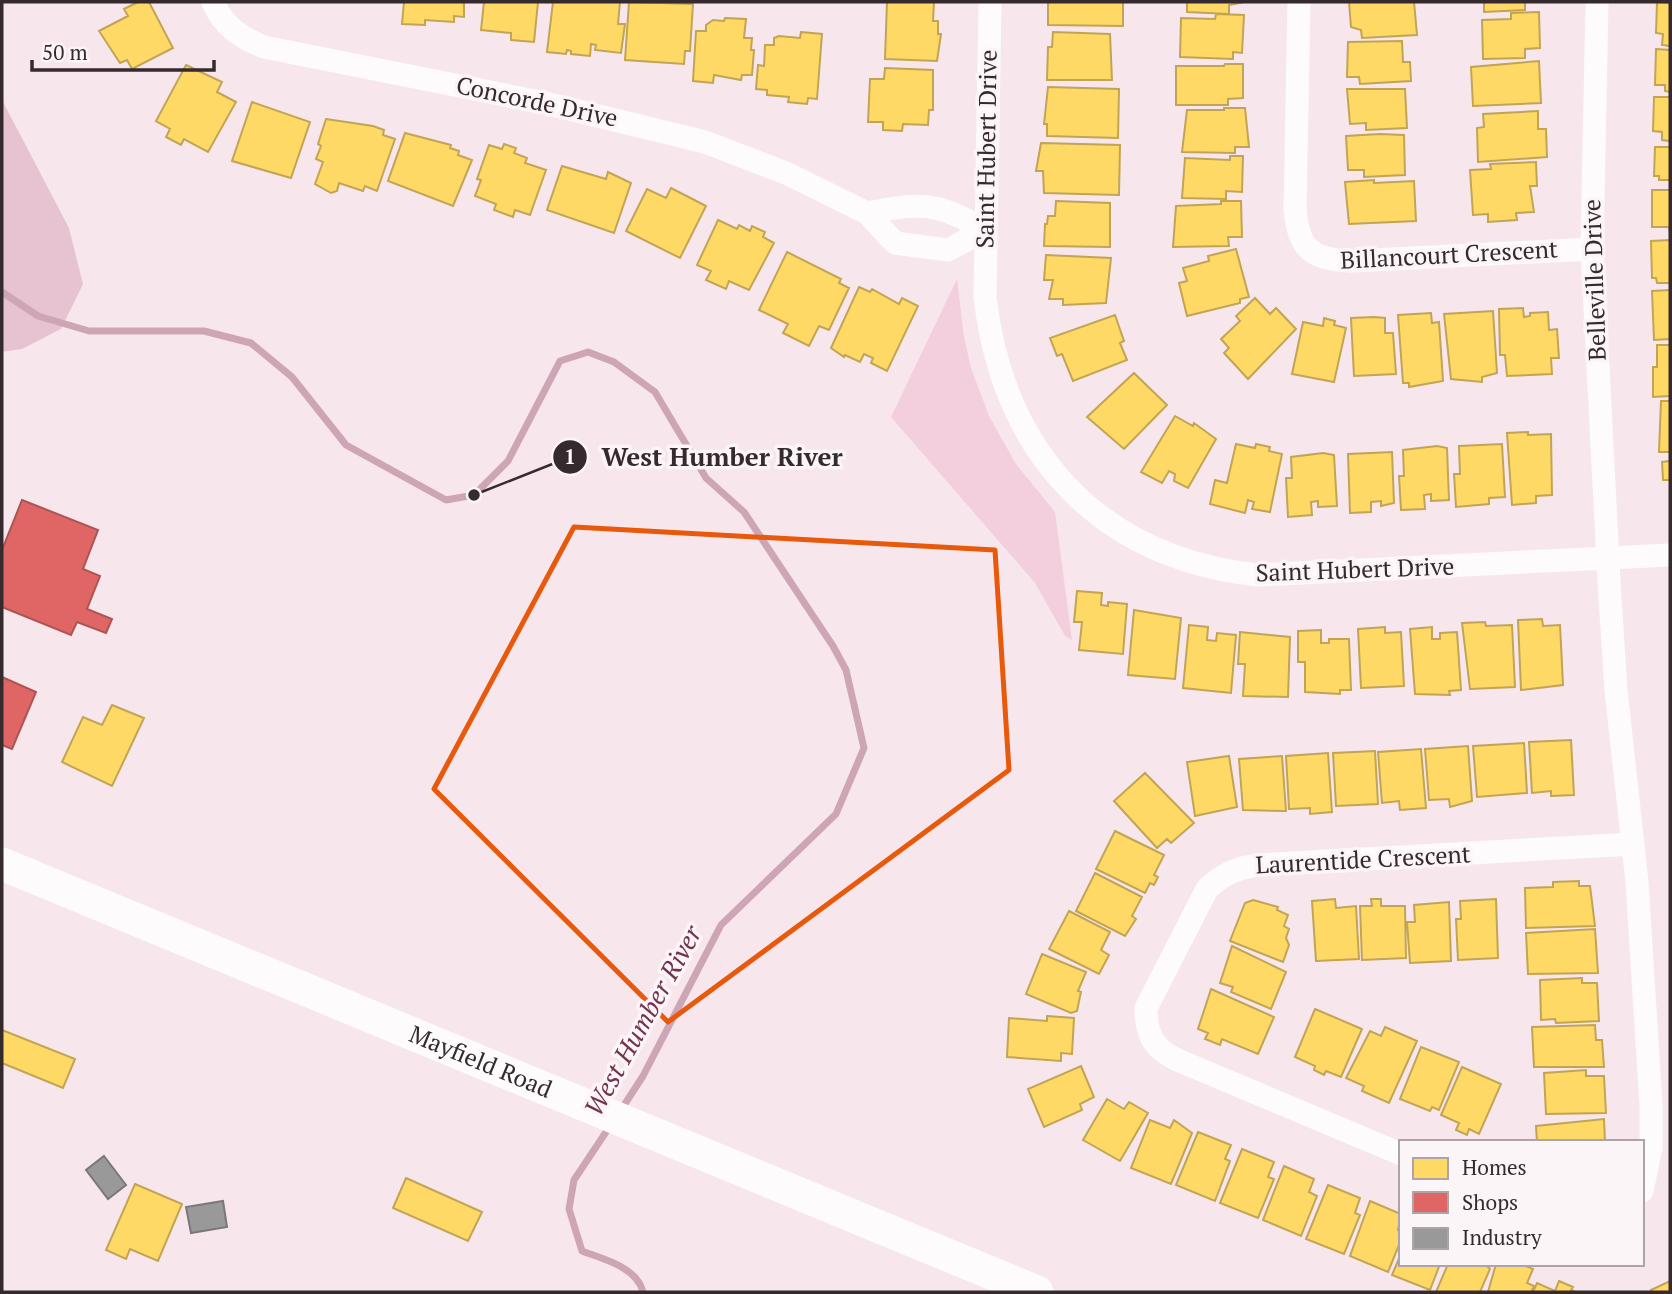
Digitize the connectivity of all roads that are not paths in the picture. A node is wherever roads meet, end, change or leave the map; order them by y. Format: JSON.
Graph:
{"nodes":[{"id":1,"x":213,"y":2,"type":"edge"},
{"id":2,"x":990,"y":2,"type":"edge"},
{"id":3,"x":1299,"y":2,"type":"edge"},
{"id":4,"x":1597,"y":2,"type":"edge"},
{"id":5,"x":867,"y":213,"type":"junction"},
{"id":6,"x":985,"y":230,"type":"junction"},
{"id":7,"x":1592,"y":248,"type":"junction"},
{"id":8,"x":1670,"y":555,"type":"edge"},
{"id":9,"x":1608,"y":558,"type":"junction"},
{"id":10,"x":1633,"y":844,"type":"junction"},
{"id":11,"x":2,"y":864,"type":"edge"},
{"id":12,"x":1399,"y":1152,"type":"edge"},
{"id":13,"x":1644,"y":1181,"type":"edge"},
{"id":14,"x":1037,"y":1292,"type":"edge"}],
"edges":[{"from":1,"to":5,"type":"street","name":"Concorde Drive"},
{"from":2,"to":6,"type":"street","name":"Saint Hubert Drive"},
{"from":3,"to":7,"type":"street","name":"Billancourt Crescent"},
{"from":4,"to":7,"type":"street","name":"Belleville Drive"},
{"from":5,"to":6,"type":"street"},
{"from":5,"to":6,"type":"street","name":"Concorde Drive"},
{"from":6,"to":9,"type":"street","name":"Saint Hubert Drive"},
{"from":7,"to":9,"type":"street","name":"Belleville Drive"},
{"from":8,"to":9,"type":"street","name":"Saint Hubert Drive"},
{"from":9,"to":10,"type":"street"},
{"from":10,"to":12,"type":"street","name":"Laurentide Crescent"},
{"from":10,"to":13,"type":"street"},
{"from":11,"to":14,"type":"main road","name":"Mayfield Road"}]}
